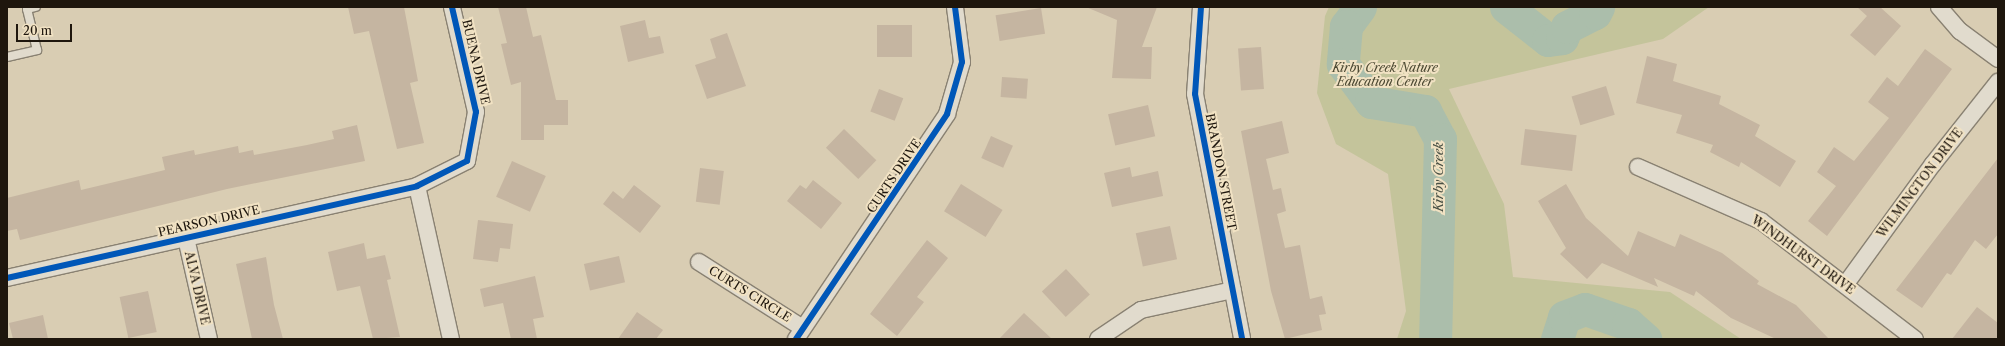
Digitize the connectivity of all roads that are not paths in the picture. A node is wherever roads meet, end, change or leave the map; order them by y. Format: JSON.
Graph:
{"nodes":[{"id":1,"x":36,"y":7,"type":"edge"},
{"id":2,"x":452,"y":7,"type":"edge"},
{"id":3,"x":955,"y":7,"type":"edge"},
{"id":4,"x":1201,"y":7,"type":"edge"},
{"id":5,"x":1939,"y":7,"type":"edge"},
{"id":6,"x":7,"y":57,"type":"edge"},
{"id":7,"x":1998,"y":59,"type":"edge"},
{"id":8,"x":1998,"y":82,"type":"edge"},
{"id":9,"x":1638,"y":167,"type":"dead end"},
{"id":10,"x":417,"y":186,"type":"junction"},
{"id":11,"x":186,"y":238,"type":"junction"},
{"id":12,"x":699,"y":262,"type":"dead end"},
{"id":13,"x":7,"y":278,"type":"edge"},
{"id":14,"x":1845,"y":284,"type":"junction"},
{"id":15,"x":1233,"y":290,"type":"junction"},
{"id":16,"x":799,"y":333,"type":"edge"},
{"id":17,"x":209,"y":339,"type":"edge"},
{"id":18,"x":451,"y":339,"type":"edge"},
{"id":19,"x":1098,"y":339,"type":"edge"},
{"id":20,"x":1242,"y":339,"type":"edge"},
{"id":21,"x":1915,"y":339,"type":"edge"}],
"edges":[{"from":1,"to":6,"type":"lane"},
{"from":2,"to":10,"type":"street","name":"BUENA DRIVE"},
{"from":3,"to":16,"type":"street","name":"CURTS DRIVE"},
{"from":4,"to":15,"type":"street","name":"BRANDON STREET"},
{"from":5,"to":7,"type":"street"},
{"from":8,"to":14,"type":"street","name":"WILMINGTON DRIVE"},
{"from":9,"to":14,"type":"street","name":"WINDHURST DRIVE"},
{"from":10,"to":11,"type":"street","name":"PEARSON DRIVE"},
{"from":10,"to":18,"type":"street"},
{"from":11,"to":13,"type":"street","name":"PEARSON DRIVE"},
{"from":11,"to":17,"type":"street","name":"ALVA DRIVE"},
{"from":12,"to":16,"type":"street","name":"CURTS CIRCLE"},
{"from":14,"to":21,"type":"street","name":"WINDHURST DRIVE"},
{"from":15,"to":19,"type":"street"},
{"from":15,"to":20,"type":"street","name":"BRANDON STREET"}]}
